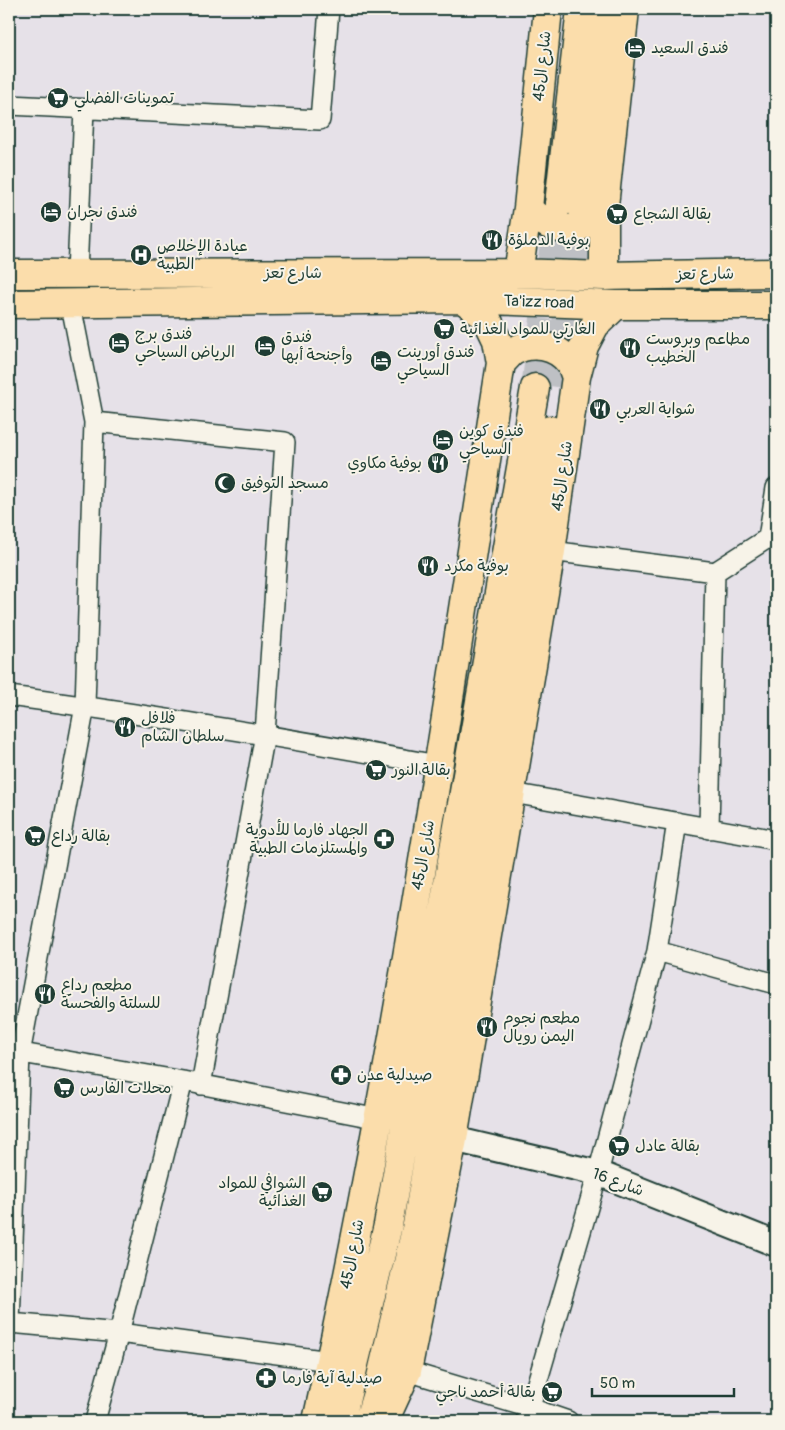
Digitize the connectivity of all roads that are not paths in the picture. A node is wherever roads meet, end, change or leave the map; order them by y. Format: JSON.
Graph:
{"nodes":[{"id":1,"x":329,"y":9,"type":"edge"},
{"id":2,"x":548,"y":9,"type":"edge"},
{"id":3,"x":581,"y":9,"type":"edge"},
{"id":4,"x":603,"y":9,"type":"edge"},
{"id":5,"x":625,"y":9,"type":"edge"},
{"id":6,"x":9,"y":106,"type":"edge"},
{"id":7,"x":84,"y":109,"type":"junction"},
{"id":8,"x":582,"y":206,"type":"junction"},
{"id":9,"x":528,"y":208,"type":"junction"},
{"id":10,"x":518,"y":273,"type":"junction"},
{"id":11,"x":776,"y":273,"type":"edge"},
{"id":12,"x":9,"y":274,"type":"edge"},
{"id":13,"x":77,"y":274,"type":"junction"},
{"id":14,"x":604,"y":276,"type":"junction"},
{"id":15,"x":463,"y":299,"type":"junction"},
{"id":16,"x":9,"y":304,"type":"edge"},
{"id":17,"x":71,"y":305,"type":"junction"},
{"id":18,"x":616,"y":305,"type":"junction"},
{"id":19,"x":776,"y":305,"type":"edge"},
{"id":20,"x":501,"y":363,"type":"junction"},
{"id":21,"x":556,"y":384,"type":"junction"},
{"id":22,"x":94,"y":422,"type":"junction"},
{"id":23,"x":776,"y":488,"type":"edge"},
{"id":24,"x":552,"y":551,"type":"junction"},
{"id":25,"x":715,"y":572,"type":"junction"},
{"id":26,"x":9,"y":696,"type":"edge"},
{"id":27,"x":85,"y":706,"type":"junction"},
{"id":28,"x":265,"y":734,"type":"junction"},
{"id":29,"x":438,"y":765,"type":"junction"},
{"id":30,"x":512,"y":793,"type":"junction"},
{"id":31,"x":677,"y":822,"type":"junction"},
{"id":32,"x":709,"y":829,"type":"junction"},
{"id":33,"x":776,"y":840,"type":"edge"},
{"id":34,"x":657,"y":951,"type":"junction"},
{"id":35,"x":776,"y":984,"type":"edge"},
{"id":36,"x":15,"y":1052,"type":"edge"},
{"id":37,"x":192,"y":1083,"type":"junction"},
{"id":38,"x":379,"y":1119,"type":"junction"},
{"id":39,"x":453,"y":1138,"type":"junction"},
{"id":40,"x":598,"y":1173,"type":"junction"},
{"id":41,"x":776,"y":1244,"type":"edge"},
{"id":42,"x":9,"y":1324,"type":"edge"},
{"id":43,"x":119,"y":1332,"type":"junction"},
{"id":44,"x":330,"y":1361,"type":"junction"},
{"id":45,"x":407,"y":1371,"type":"junction"},
{"id":46,"x":528,"y":1415,"type":"edge"},
{"id":47,"x":95,"y":1421,"type":"edge"},
{"id":48,"x":317,"y":1421,"type":"edge"},
{"id":49,"x":338,"y":1421,"type":"edge"},
{"id":50,"x":369,"y":1421,"type":"edge"},
{"id":51,"x":384,"y":1421,"type":"edge"},
{"id":52,"x":568,"y":1421,"type":"edge"}],
"edges":[{"from":1,"to":7,"type":"street"},
{"from":2,"to":9,"type":"main road","name":"شارع ال45"},
{"from":3,"to":8,"type":"main road","name":"شارع ال45"},
{"from":4,"to":8,"type":"main road","name":"شارع ال45"},
{"from":5,"to":8,"type":"main road","name":"شارع ال45"},
{"from":6,"to":7,"type":"street"},
{"from":7,"to":13,"type":"street"},
{"from":8,"to":9,"type":"main road"},
{"from":8,"to":14,"type":"main road","name":"شارع ال45"},
{"from":9,"to":10,"type":"main road","name":"شارع ال45"},
{"from":10,"to":13,"type":"main road","name":"شارع تعز"},
{"from":10,"to":14,"type":"main road","name":"Ta'izz road"},
{"from":11,"to":14,"type":"main road","name":"شارع تعز"},
{"from":12,"to":13,"type":"main road","name":"شارع تعز"},
{"from":15,"to":17,"type":"main road","name":"شارع تعز"},
{"from":15,"to":18,"type":"main road","name":"Ta'izz road"},
{"from":15,"to":20,"type":"main road","name":"شارع ال45"},
{"from":16,"to":17,"type":"main road","name":"شارع تعز"},
{"from":17,"to":22,"type":"street"},
{"from":18,"to":19,"type":"main road","name":"شارع تعز"},
{"from":18,"to":21,"type":"main road","name":"شارع ال45"},
{"from":20,"to":21,"type":"main road"},
{"from":20,"to":29,"type":"main road","name":"شارع ال45"},
{"from":21,"to":24,"type":"main road","name":"شارع ال45"},
{"from":21,"to":49,"type":"main road","name":"شارع ال45"},
{"from":21,"to":50,"type":"main road","name":"شارع ال45"},
{"from":22,"to":27,"type":"street"},
{"from":22,"to":28,"type":"street"},
{"from":23,"to":25,"type":"street"},
{"from":24,"to":25,"type":"street"},
{"from":24,"to":30,"type":"main road","name":"شارع ال45"},
{"from":25,"to":32,"type":"street"},
{"from":26,"to":27,"type":"street"},
{"from":27,"to":28,"type":"street"},
{"from":27,"to":36,"type":"street"},
{"from":28,"to":29,"type":"street"},
{"from":28,"to":37,"type":"street"},
{"from":29,"to":38,"type":"main road","name":"شارع ال45"},
{"from":30,"to":31,"type":"street"},
{"from":30,"to":39,"type":"main road","name":"شارع ال45"},
{"from":31,"to":32,"type":"street"},
{"from":31,"to":34,"type":"street"},
{"from":32,"to":33,"type":"street"},
{"from":34,"to":35,"type":"street"},
{"from":34,"to":40,"type":"street"},
{"from":36,"to":37,"type":"street"},
{"from":36,"to":42,"type":"street"},
{"from":37,"to":38,"type":"street"},
{"from":37,"to":43,"type":"street"},
{"from":38,"to":44,"type":"main road","name":"شارع ال45"},
{"from":39,"to":40,"type":"street","name":"شارع 16"},
{"from":39,"to":45,"type":"main road","name":"شارع ال45"},
{"from":40,"to":41,"type":"street","name":"شارع 16"},
{"from":40,"to":46,"type":"street"},
{"from":42,"to":43,"type":"street"},
{"from":43,"to":44,"type":"street"},
{"from":43,"to":47,"type":"street"},
{"from":44,"to":48,"type":"main road","name":"شارع ال45"},
{"from":45,"to":46,"type":"street"},
{"from":45,"to":51,"type":"main road","name":"شارع ال45"},
{"from":46,"to":52,"type":"street"}]}
